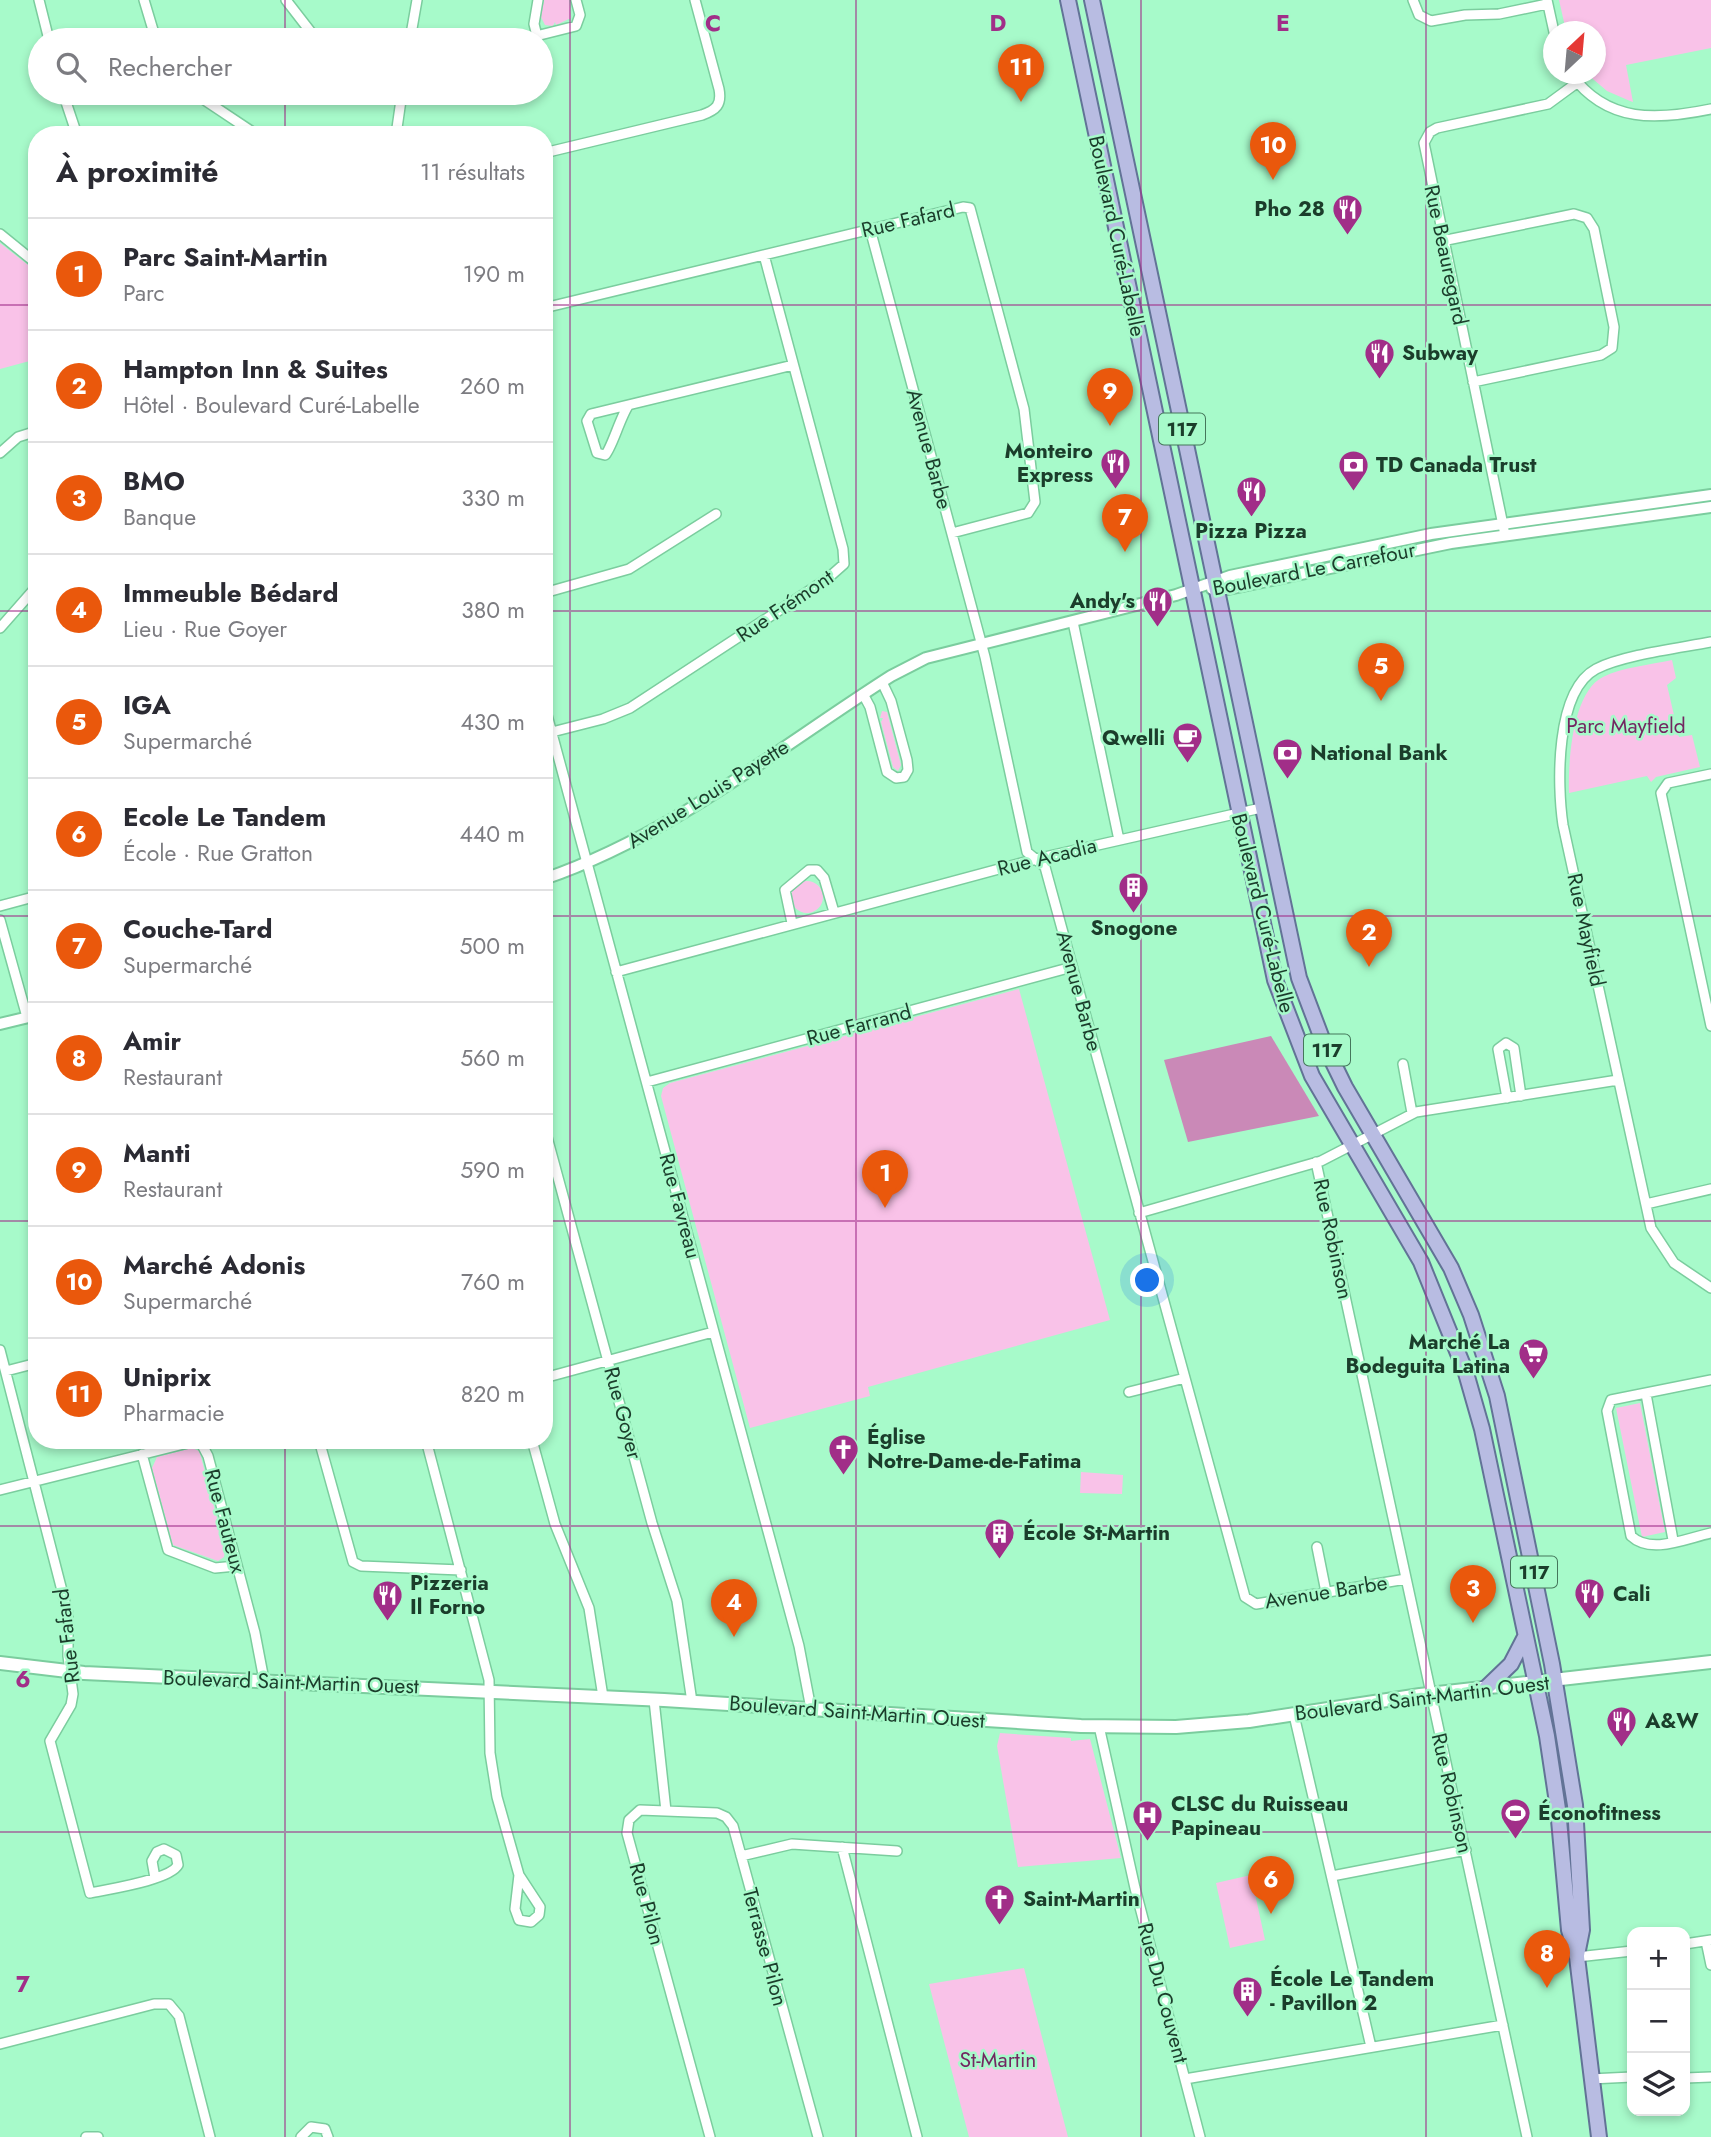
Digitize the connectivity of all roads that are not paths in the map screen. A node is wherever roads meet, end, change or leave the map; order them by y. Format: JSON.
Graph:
{"nodes":[{"id":1,"x":39,"y":0,"type":"edge"},
{"id":2,"x":144,"y":0,"type":"edge"},
{"id":3,"x":417,"y":0,"type":"edge"},
{"id":4,"x":538,"y":0,"type":"edge"},
{"id":5,"x":576,"y":0,"type":"edge"},
{"id":6,"x":695,"y":0,"type":"edge"},
{"id":7,"x":1068,"y":0,"type":"edge"},
{"id":8,"x":1092,"y":0,"type":"edge"},
{"id":9,"x":1413,"y":0,"type":"edge"},
{"id":10,"x":289,"y":1,"type":"edge"},
{"id":11,"x":1547,"y":2,"type":"edge"},
{"id":12,"x":1551,"y":21,"type":"edge"},
{"id":13,"x":46,"y":28,"type":"edge"},
{"id":14,"x":152,"y":28,"type":"edge"},
{"id":15,"x":308,"y":28,"type":"edge"},
{"id":16,"x":412,"y":28,"type":"edge"},
{"id":17,"x":535,"y":28,"type":"edge"},
{"id":18,"x":553,"y":32,"type":"edge"},
{"id":19,"x":1575,"y":84,"type":"edge"},
{"id":20,"x":1581,"y":84,"type":"edge"},
{"id":21,"x":68,"y":105,"type":"edge"},
{"id":22,"x":212,"y":105,"type":"edge"},
{"id":23,"x":400,"y":105,"type":"edge"},
{"id":24,"x":1711,"y":108,"type":"edge"},
{"id":25,"x":74,"y":126,"type":"edge"},
{"id":26,"x":244,"y":126,"type":"edge"},
{"id":27,"x":397,"y":126,"type":"edge"},
{"id":28,"x":553,"y":151,"type":"edge"},
{"id":29,"x":870,"y":229,"type":"junction"},
{"id":30,"x":0,"y":234,"type":"edge"},
{"id":31,"x":1443,"y":241,"type":"junction"},
{"id":32,"x":764,"y":255,"type":"junction"},
{"id":33,"x":28,"y":257,"type":"edge"},
{"id":34,"x":1123,"y":264,"type":"junction"},
{"id":35,"x":1150,"y":277,"type":"junction"},
{"id":36,"x":553,"y":306,"type":"edge"},
{"id":37,"x":793,"y":365,"type":"junction"},
{"id":38,"x":1473,"y":382,"type":"junction"},
{"id":39,"x":628,"y":406,"type":"junction"},
{"id":40,"x":28,"y":434,"type":"edge"},
{"id":41,"x":0,"y":453,"type":"edge"},
{"id":42,"x":1711,"y":495,"type":"edge"},
{"id":43,"x":1711,"y":507,"type":"edge"},
{"id":44,"x":716,"y":514,"type":"dead end"},
{"id":45,"x":1504,"y":529,"type":"junction"},
{"id":46,"x":952,"y":533,"type":"junction"},
{"id":47,"x":1215,"y":585,"type":"junction"},
{"id":48,"x":553,"y":590,"type":"edge"},
{"id":49,"x":1191,"y":590,"type":"junction"},
{"id":50,"x":28,"y":596,"type":"edge"},
{"id":51,"x":1073,"y":622,"type":"junction"},
{"id":52,"x":0,"y":628,"type":"edge"},
{"id":53,"x":1711,"y":642,"type":"edge"},
{"id":54,"x":981,"y":643,"type":"junction"},
{"id":55,"x":882,"y":682,"type":"junction"},
{"id":56,"x":863,"y":694,"type":"junction"},
{"id":57,"x":553,"y":732,"type":"edge"},
{"id":58,"x":553,"y":736,"type":"edge"},
{"id":59,"x":1711,"y":774,"type":"edge"},
{"id":60,"x":1261,"y":808,"type":"junction"},
{"id":61,"x":1238,"y":814,"type":"junction"},
{"id":62,"x":1119,"y":840,"type":"junction"},
{"id":63,"x":1036,"y":859,"type":"junction"},
{"id":64,"x":587,"y":863,"type":"junction"},
{"id":65,"x":553,"y":876,"type":"edge"},
{"id":66,"x":28,"y":898,"type":"edge"},
{"id":67,"x":0,"y":906,"type":"edge"},
{"id":68,"x":834,"y":912,"type":"junction"},
{"id":69,"x":0,"y":920,"type":"edge"},
{"id":70,"x":792,"y":923,"type":"junction"},
{"id":71,"x":1072,"y":967,"type":"junction"},
{"id":72,"x":616,"y":972,"type":"junction"},
{"id":73,"x":28,"y":1004,"type":"edge"},
{"id":74,"x":28,"y":1017,"type":"edge"},
{"id":75,"x":0,"y":1024,"type":"edge"},
{"id":76,"x":1711,"y":1026,"type":"edge"},
{"id":77,"x":1403,"y":1064,"type":"dead end"},
{"id":78,"x":1618,"y":1080,"type":"junction"},
{"id":79,"x":646,"y":1082,"type":"junction"},
{"id":80,"x":1521,"y":1096,"type":"junction"},
{"id":81,"x":1507,"y":1098,"type":"junction"},
{"id":82,"x":1412,"y":1114,"type":"junction"},
{"id":83,"x":1372,"y":1134,"type":"junction"},
{"id":84,"x":1350,"y":1145,"type":"junction"},
{"id":85,"x":553,"y":1159,"type":"edge"},
{"id":86,"x":1316,"y":1162,"type":"junction"},
{"id":87,"x":1711,"y":1189,"type":"edge"},
{"id":88,"x":1646,"y":1204,"type":"junction"},
{"id":89,"x":1139,"y":1213,"type":"junction"},
{"id":90,"x":1711,"y":1288,"type":"edge"},
{"id":91,"x":713,"y":1332,"type":"junction"},
{"id":92,"x":0,"y":1350,"type":"edge"},
{"id":93,"x":608,"y":1360,"type":"junction"},
{"id":94,"x":28,"y":1365,"type":"edge"},
{"id":95,"x":6,"y":1371,"type":"junction"},
{"id":96,"x":553,"y":1375,"type":"edge"},
{"id":97,"x":1185,"y":1378,"type":"junction"},
{"id":98,"x":1711,"y":1380,"type":"edge"},
{"id":99,"x":1129,"y":1392,"type":"dead end"},
{"id":100,"x":1647,"y":1394,"type":"junction"},
{"id":101,"x":163,"y":1449,"type":"edge"},
{"id":102,"x":205,"y":1449,"type":"edge"},
{"id":103,"x":322,"y":1449,"type":"edge"},
{"id":104,"x":428,"y":1449,"type":"edge"},
{"id":105,"x":534,"y":1449,"type":"edge"},
{"id":106,"x":142,"y":1454,"type":"junction"},
{"id":107,"x":35,"y":1482,"type":"junction"},
{"id":108,"x":0,"y":1490,"type":"edge"},
{"id":109,"x":1711,"y":1533,"type":"edge"},
{"id":110,"x":1673,"y":1540,"type":"junction"},
{"id":111,"x":1317,"y":1547,"type":"dead end"},
{"id":112,"x":236,"y":1566,"type":"junction"},
{"id":113,"x":461,"y":1570,"type":"junction"},
{"id":114,"x":1406,"y":1578,"type":"junction"},
{"id":115,"x":1326,"y":1592,"type":"junction"},
{"id":116,"x":1525,"y":1637,"type":"junction"},
{"id":117,"x":1711,"y":1662,"type":"edge"},
{"id":118,"x":0,"y":1663,"type":"edge"},
{"id":119,"x":71,"y":1672,"type":"junction"},
{"id":120,"x":264,"y":1680,"type":"junction"},
{"id":121,"x":1554,"y":1681,"type":"junction"},
{"id":122,"x":1535,"y":1682,"type":"junction"},
{"id":123,"x":1485,"y":1689,"type":"junction"},
{"id":124,"x":490,"y":1691,"type":"junction"},
{"id":125,"x":1431,"y":1694,"type":"junction"},
{"id":126,"x":603,"y":1697,"type":"junction"},
{"id":127,"x":654,"y":1700,"type":"junction"},
{"id":128,"x":692,"y":1702,"type":"junction"},
{"id":129,"x":811,"y":1709,"type":"junction"},
{"id":130,"x":1294,"y":1715,"type":"junction"},
{"id":131,"x":1099,"y":1726,"type":"junction"},
{"id":132,"x":666,"y":1811,"type":"junction"},
{"id":133,"x":842,"y":1847,"type":"junction"},
{"id":134,"x":1466,"y":1850,"type":"junction"},
{"id":135,"x":897,"y":1851,"type":"dead end"},
{"id":136,"x":741,"y":1856,"type":"junction"},
{"id":137,"x":519,"y":1875,"type":"junction"},
{"id":138,"x":1332,"y":1876,"type":"junction"},
{"id":139,"x":155,"y":1878,"type":"dead end"},
{"id":140,"x":1708,"y":1940,"type":"edge"},
{"id":141,"x":1690,"y":1943,"type":"edge"},
{"id":142,"x":1627,"y":1952,"type":"edge"},
{"id":143,"x":1577,"y":1957,"type":"junction"},
{"id":144,"x":1711,"y":1965,"type":"edge"},
{"id":145,"x":1503,"y":2025,"type":"junction"},
{"id":146,"x":1,"y":2041,"type":"edge"},
{"id":147,"x":1371,"y":2047,"type":"junction"},
{"id":148,"x":1627,"y":2077,"type":"edge"},
{"id":149,"x":1711,"y":2077,"type":"edge"},
{"id":150,"x":1690,"y":2078,"type":"edge"},
{"id":151,"x":1185,"y":2079,"type":"junction"},
{"id":152,"x":1590,"y":2079,"type":"junction"},
{"id":153,"x":86,"y":2137,"type":"edge"},
{"id":154,"x":98,"y":2137,"type":"edge"},
{"id":155,"x":210,"y":2137,"type":"edge"},
{"id":156,"x":301,"y":2137,"type":"edge"},
{"id":157,"x":328,"y":2137,"type":"edge"},
{"id":158,"x":710,"y":2137,"type":"edge"},
{"id":159,"x":818,"y":2137,"type":"edge"},
{"id":160,"x":917,"y":2137,"type":"edge"},
{"id":161,"x":1200,"y":2137,"type":"edge"},
{"id":162,"x":1527,"y":2137,"type":"edge"},
{"id":163,"x":1599,"y":2137,"type":"edge"}],
"edges":[{"from":1,"to":13,"type":"street"},
{"from":2,"to":14,"type":"street"},
{"from":3,"to":16,"type":"street"},
{"from":4,"to":17,"type":"street"},
{"from":5,"to":18,"type":"street"},
{"from":6,"to":28,"type":"street"},
{"from":7,"to":34,"type":"main road","name":"Boulevard Curé-Labelle","number":"117"},
{"from":8,"to":35,"type":"main road","name":"Boulevard Curé-Labelle","number":"117"},
{"from":9,"to":11,"type":"street"},
{"from":10,"to":15,"type":"street"},
{"from":11,"to":12,"type":"street"},
{"from":19,"to":31,"type":"street","name":"Rue Beauregard"},
{"from":20,"to":24,"type":"street"},
{"from":21,"to":25,"type":"street"},
{"from":22,"to":26,"type":"street"},
{"from":23,"to":27,"type":"street"},
{"from":29,"to":32,"type":"street","name":"Rue Fafard"},
{"from":29,"to":46,"type":"street","name":"Avenue Barbe"},
{"from":29,"to":46,"type":"street","name":"Rue Fafard"},
{"from":30,"to":33,"type":"street"},
{"from":31,"to":38,"type":"street","name":"Rue Beauregard"},
{"from":31,"to":38,"type":"street"},
{"from":32,"to":36,"type":"street","name":"Rue Fafard"},
{"from":32,"to":37,"type":"street","name":"Rue Frémont"},
{"from":34,"to":35,"type":"main road"},
{"from":34,"to":49,"type":"main road","name":"Boulevard Curé-Labelle","number":"117"},
{"from":35,"to":47,"type":"main road","name":"Boulevard Curé-Labelle","number":"117"},
{"from":37,"to":39,"type":"street"},
{"from":37,"to":57,"type":"street","name":"Rue Frémont"},
{"from":38,"to":45,"type":"street","name":"Rue Beauregard"},
{"from":39,"to":39,"type":"street"},
{"from":40,"to":41,"type":"street"},
{"from":42,"to":45,"type":"street","name":"Boulevard Le Carrefour"},
{"from":43,"to":45,"type":"street","name":"Boulevard Le Carrefour"},
{"from":44,"to":48,"type":"street"},
{"from":45,"to":47,"type":"street","name":"Boulevard Le Carrefour"},
{"from":46,"to":54,"type":"street","name":"Avenue Barbe"},
{"from":47,"to":49,"type":"street","name":"Boulevard Le Carrefour"},
{"from":47,"to":60,"type":"main road","name":"Boulevard Curé-Labelle","number":"117"},
{"from":49,"to":51,"type":"street","name":"Avenue Louis Payette"},
{"from":49,"to":61,"type":"main road","name":"Boulevard Curé-Labelle","number":"117"},
{"from":50,"to":52,"type":"street"},
{"from":51,"to":54,"type":"street","name":"Avenue Louis Payette"},
{"from":51,"to":62,"type":"street"},
{"from":53,"to":78,"type":"street","name":"Rue Mayfield"},
{"from":54,"to":55,"type":"street","name":"Avenue Louis Payette"},
{"from":54,"to":63,"type":"street","name":"Avenue Barbe"},
{"from":55,"to":56,"type":"street","name":"Avenue Louis Payette"},
{"from":55,"to":56,"type":"street"},
{"from":56,"to":64,"type":"street","name":"Avenue Louis Payette"},
{"from":58,"to":64,"type":"street","name":"Rue Favreau"},
{"from":59,"to":76,"type":"street"},
{"from":60,"to":61,"type":"street","name":"Rue Acadia"},
{"from":60,"to":83,"type":"main road","name":"Boulevard Curé-Labelle","number":"117"},
{"from":61,"to":62,"type":"street","name":"Rue Acadia"},
{"from":61,"to":84,"type":"main road","name":"Boulevard Curé-Labelle","number":"117"},
{"from":62,"to":63,"type":"street","name":"Rue Acadia"},
{"from":63,"to":68,"type":"street","name":"Rue Acadia"},
{"from":63,"to":71,"type":"street","name":"Avenue Barbe"},
{"from":64,"to":65,"type":"street","name":"Avenue Louis Payette"},
{"from":64,"to":72,"type":"street","name":"Rue Favreau"},
{"from":66,"to":67,"type":"street"},
{"from":68,"to":70,"type":"street","name":"Rue Acadia"},
{"from":68,"to":70,"type":"street"},
{"from":69,"to":73,"type":"street"},
{"from":70,"to":72,"type":"street","name":"Rue Acadia"},
{"from":71,"to":79,"type":"street","name":"Rue Farrand"},
{"from":71,"to":89,"type":"street","name":"Avenue Barbe"},
{"from":72,"to":79,"type":"street","name":"Rue Favreau"},
{"from":74,"to":75,"type":"street"},
{"from":77,"to":82,"type":"street"},
{"from":78,"to":80,"type":"street"},
{"from":78,"to":88,"type":"street","name":"Rue Mayfield"},
{"from":79,"to":91,"type":"street","name":"Rue Favreau"},
{"from":80,"to":81,"type":"street"},
{"from":80,"to":81,"type":"street"},
{"from":81,"to":82,"type":"street"},
{"from":82,"to":83,"type":"street"},
{"from":83,"to":84,"type":"street"},
{"from":83,"to":121,"type":"main road","name":"Boulevard Curé-Labelle","number":"117"},
{"from":84,"to":86,"type":"street"},
{"from":84,"to":116,"type":"main road","name":"Boulevard Curé-Labelle","number":"117"},
{"from":85,"to":93,"type":"street","name":"Rue Goyer"},
{"from":86,"to":89,"type":"street"},
{"from":86,"to":114,"type":"street","name":"Rue Robinson"},
{"from":87,"to":88,"type":"street"},
{"from":88,"to":90,"type":"street","name":"Rue Mayfield"},
{"from":89,"to":97,"type":"street","name":"Avenue Barbe"},
{"from":91,"to":93,"type":"street"},
{"from":91,"to":129,"type":"street","name":"Rue Favreau"},
{"from":92,"to":95,"type":"street","name":"Rue Fafard"},
{"from":93,"to":96,"type":"street"},
{"from":93,"to":128,"type":"street","name":"Rue Goyer"},
{"from":94,"to":95,"type":"street"},
{"from":95,"to":107,"type":"street","name":"Rue Fafard"},
{"from":97,"to":99,"type":"street"},
{"from":97,"to":115,"type":"street","name":"Avenue Barbe"},
{"from":98,"to":100,"type":"street"},
{"from":100,"to":110,"type":"street"},
{"from":100,"to":110,"type":"street"},
{"from":101,"to":106,"type":"street","name":"Rue Fauteux"},
{"from":102,"to":112,"type":"street","name":"Rue Fauteux"},
{"from":103,"to":113,"type":"street"},
{"from":104,"to":113,"type":"street"},
{"from":105,"to":126,"type":"street"},
{"from":106,"to":107,"type":"street","name":"Rue Fauteux"},
{"from":106,"to":112,"type":"street"},
{"from":107,"to":108,"type":"street","name":"Rue Fauteux"},
{"from":107,"to":119,"type":"street","name":"Rue Fafard"},
{"from":109,"to":110,"type":"street"},
{"from":111,"to":115,"type":"street"},
{"from":112,"to":120,"type":"street","name":"Rue Fauteux"},
{"from":113,"to":124,"type":"street"},
{"from":114,"to":115,"type":"street","name":"Avenue Barbe"},
{"from":114,"to":125,"type":"street","name":"Rue Robinson"},
{"from":116,"to":122,"type":"main road","name":"Boulevard Curé-Labelle","number":"117"},
{"from":116,"to":123,"type":"main road"},
{"from":117,"to":121,"type":"main road","name":"Boulevard Saint-Martin Ouest"},
{"from":118,"to":119,"type":"main road","name":"Boulevard Saint-Martin Ouest"},
{"from":119,"to":120,"type":"main road","name":"Boulevard Saint-Martin Ouest"},
{"from":119,"to":139,"type":"street","name":"Rue Fafard"},
{"from":120,"to":124,"type":"main road","name":"Boulevard Saint-Martin Ouest"},
{"from":121,"to":122,"type":"main road","name":"Boulevard Saint-Martin Ouest"},
{"from":121,"to":143,"type":"main road","name":"Boulevard Curé-Labelle","number":"117"},
{"from":122,"to":123,"type":"main road","name":"Boulevard Saint-Martin Ouest"},
{"from":122,"to":143,"type":"main road","name":"Boulevard Curé-Labelle","number":"117"},
{"from":123,"to":125,"type":"main road","name":"Boulevard Saint-Martin Ouest"},
{"from":124,"to":126,"type":"main road","name":"Boulevard Saint-Martin Ouest"},
{"from":124,"to":137,"type":"street"},
{"from":125,"to":130,"type":"main road","name":"Boulevard Saint-Martin Ouest"},
{"from":125,"to":134,"type":"street","name":"Rue Robinson"},
{"from":126,"to":127,"type":"main road","name":"Boulevard Saint-Martin Ouest"},
{"from":127,"to":128,"type":"main road","name":"Boulevard Saint-Martin Ouest"},
{"from":127,"to":132,"type":"street"},
{"from":128,"to":129,"type":"main road","name":"Boulevard Saint-Martin Ouest"},
{"from":129,"to":131,"type":"main road","name":"Boulevard Saint-Martin Ouest"},
{"from":130,"to":131,"type":"main road","name":"Boulevard Saint-Martin Ouest"},
{"from":130,"to":138,"type":"street"},
{"from":131,"to":151,"type":"street","name":"Rue Du Couvent"},
{"from":132,"to":136,"type":"street","name":"Terrasse Pilon"},
{"from":132,"to":158,"type":"street","name":"Rue Pilon"},
{"from":133,"to":135,"type":"street"},
{"from":133,"to":136,"type":"street"},
{"from":133,"to":160,"type":"street"},
{"from":134,"to":138,"type":"street"},
{"from":134,"to":145,"type":"street","name":"Rue Robinson"},
{"from":136,"to":159,"type":"street","name":"Terrasse Pilon"},
{"from":137,"to":137,"type":"street"},
{"from":138,"to":147,"type":"street"},
{"from":140,"to":141,"type":"street"},
{"from":140,"to":144,"type":"street"},
{"from":142,"to":143,"type":"street"},
{"from":143,"to":152,"type":"main road","name":"Boulevard Curé-Labelle","number":"117"},
{"from":145,"to":147,"type":"street"},
{"from":145,"to":162,"type":"street","name":"Rue Robinson"},
{"from":146,"to":155,"type":"street"},
{"from":147,"to":151,"type":"street"},
{"from":148,"to":152,"type":"street"},
{"from":149,"to":150,"type":"street"},
{"from":151,"to":161,"type":"street","name":"Rue Du Couvent"},
{"from":152,"to":163,"type":"main road","name":"Boulevard Curé-Labelle","number":"117"},
{"from":153,"to":154,"type":"street"},
{"from":156,"to":157,"type":"street"}]}
